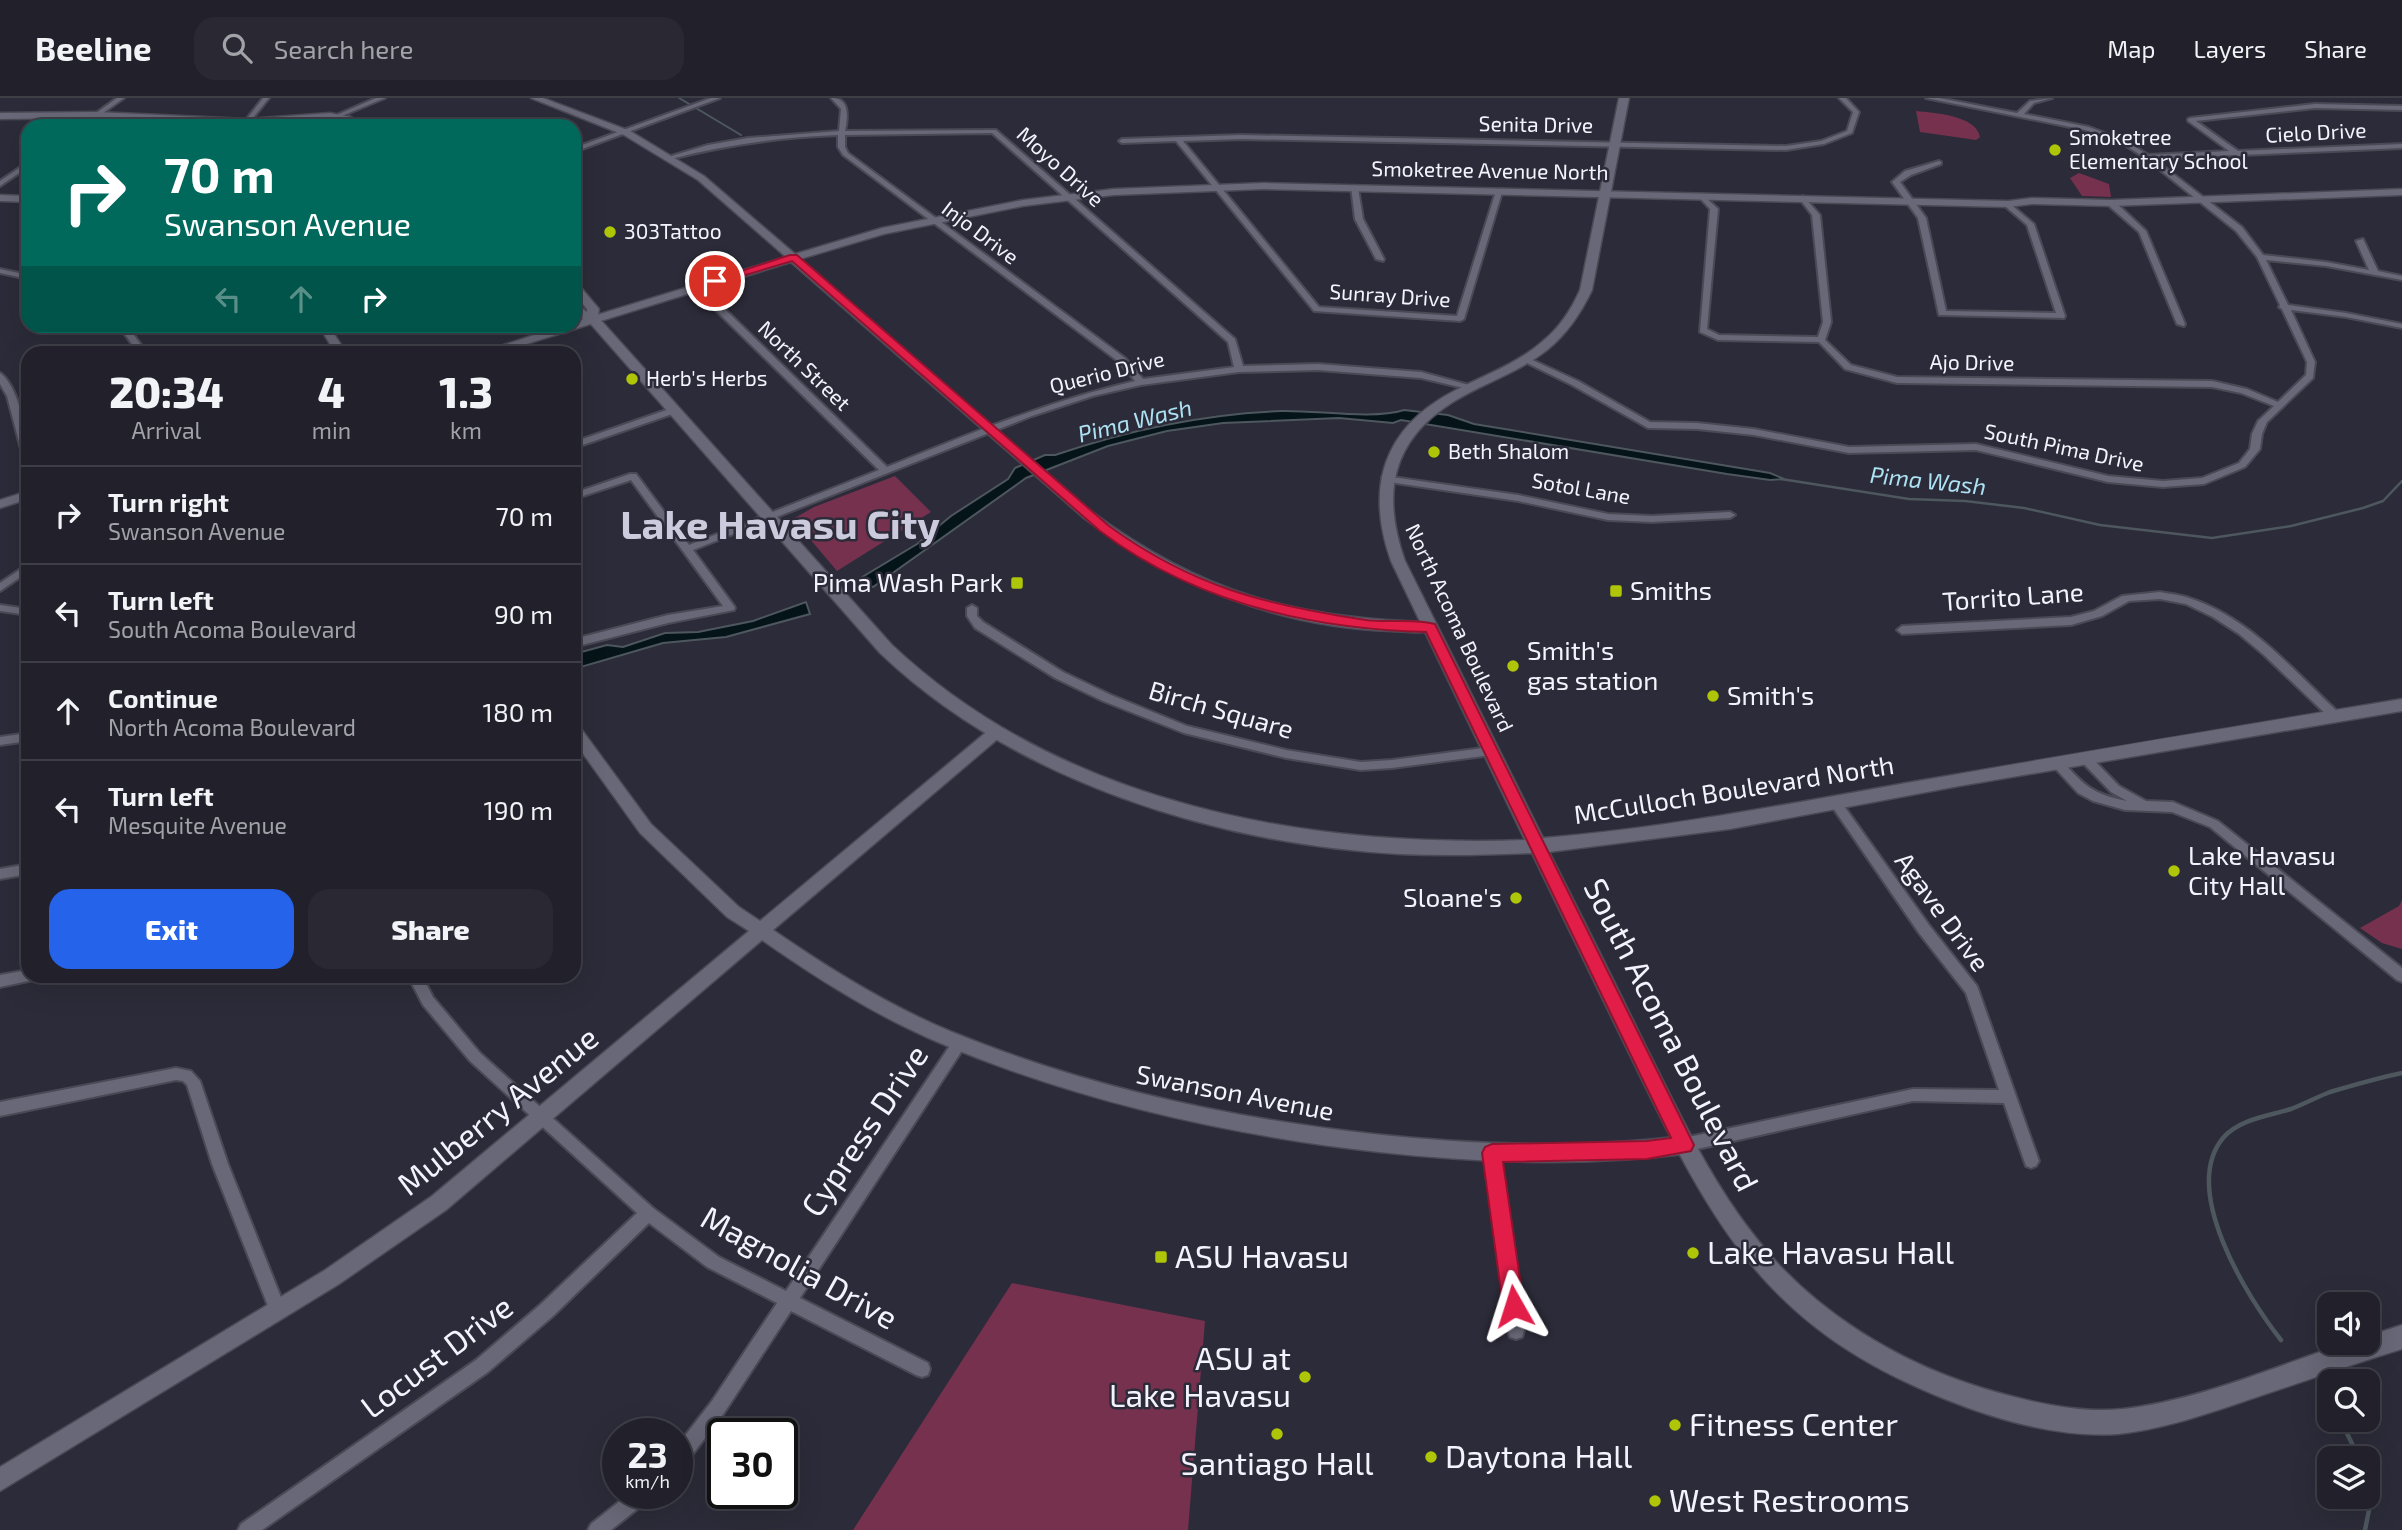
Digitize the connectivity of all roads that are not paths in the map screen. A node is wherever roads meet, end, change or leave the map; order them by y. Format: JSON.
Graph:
{"nodes":[{"id":1,"x":121,"y":98,"type":"edge"},
{"id":2,"x":266,"y":98,"type":"edge"},
{"id":3,"x":382,"y":98,"type":"edge"},
{"id":4,"x":535,"y":98,"type":"edge"},
{"id":5,"x":717,"y":98,"type":"edge"},
{"id":6,"x":834,"y":98,"type":"edge"},
{"id":7,"x":1624,"y":98,"type":"edge"},
{"id":8,"x":1842,"y":98,"type":"edge"},
{"id":9,"x":1930,"y":98,"type":"edge"},
{"id":10,"x":2049,"y":98,"type":"edge"},
{"id":11,"x":368,"y":105,"type":"junction"},
{"id":12,"x":2402,"y":108,"type":"edge"},
{"id":13,"x":2020,"y":115,"type":"junction"},
{"id":14,"x":0,"y":116,"type":"edge"},
{"id":15,"x":335,"y":117,"type":"junction"},
{"id":16,"x":53,"y":119,"type":"edge"},
{"id":17,"x":92,"y":119,"type":"edge"},
{"id":18,"x":249,"y":119,"type":"edge"},
{"id":19,"x":306,"y":119,"type":"edge"},
{"id":20,"x":348,"y":119,"type":"joint"},
{"id":21,"x":0,"y":122,"type":"edge"},
{"id":22,"x":21,"y":122,"type":"edge"},
{"id":23,"x":624,"y":132,"type":"junction"},
{"id":24,"x":841,"y":135,"type":"junction"},
{"id":25,"x":1178,"y":139,"type":"junction"},
{"id":26,"x":1122,"y":141,"type":"dead end"},
{"id":27,"x":1615,"y":144,"type":"junction"},
{"id":28,"x":2402,"y":146,"type":"edge"},
{"id":29,"x":581,"y":147,"type":"edge"},
{"id":30,"x":2239,"y":155,"type":"junction"},
{"id":31,"x":670,"y":157,"type":"junction"},
{"id":32,"x":2147,"y":157,"type":"junction"},
{"id":33,"x":1939,"y":163,"type":"dead end"},
{"id":34,"x":21,"y":169,"type":"edge"},
{"id":35,"x":0,"y":184,"type":"edge"},
{"id":36,"x":1216,"y":187,"type":"junction"},
{"id":37,"x":1354,"y":188,"type":"junction"},
{"id":38,"x":1500,"y":191,"type":"junction"},
{"id":39,"x":1605,"y":192,"type":"junction"},
{"id":40,"x":2402,"y":192,"type":"edge"},
{"id":41,"x":1067,"y":196,"type":"junction"},
{"id":42,"x":1702,"y":196,"type":"junction"},
{"id":43,"x":0,"y":198,"type":"edge"},
{"id":44,"x":1803,"y":198,"type":"junction"},
{"id":45,"x":21,"y":199,"type":"edge"},
{"id":46,"x":1908,"y":200,"type":"junction"},
{"id":47,"x":2203,"y":200,"type":"junction"},
{"id":48,"x":2112,"y":203,"type":"junction"},
{"id":49,"x":2008,"y":204,"type":"junction"},
{"id":50,"x":932,"y":219,"type":"junction"},
{"id":51,"x":2360,"y":241,"type":"dead end"},
{"id":52,"x":793,"y":257,"type":"junction"},
{"id":53,"x":2261,"y":257,"type":"junction"},
{"id":54,"x":1380,"y":259,"type":"dead end"},
{"id":55,"x":0,"y":271,"type":"edge"},
{"id":56,"x":2375,"y":273,"type":"junction"},
{"id":57,"x":13,"y":274,"type":"junction"},
{"id":58,"x":21,"y":276,"type":"edge"},
{"id":59,"x":2402,"y":278,"type":"edge"},
{"id":60,"x":0,"y":280,"type":"edge"},
{"id":61,"x":697,"y":286,"type":"junction"},
{"id":62,"x":581,"y":294,"type":"edge"},
{"id":63,"x":2283,"y":307,"type":"junction"},
{"id":64,"x":581,"y":311,"type":"edge"},
{"id":65,"x":593,"y":319,"type":"junction"},
{"id":66,"x":581,"y":323,"type":"edge"},
{"id":67,"x":2181,"y":324,"type":"dead end"},
{"id":68,"x":2402,"y":326,"type":"edge"},
{"id":69,"x":548,"y":333,"type":"edge"},
{"id":70,"x":1821,"y":340,"type":"junction"},
{"id":71,"x":506,"y":346,"type":"edge"},
{"id":72,"x":1525,"y":360,"type":"junction"},
{"id":73,"x":1239,"y":369,"type":"junction"},
{"id":74,"x":0,"y":376,"type":"edge"},
{"id":75,"x":1141,"y":382,"type":"junction"},
{"id":76,"x":1472,"y":387,"type":"junction"},
{"id":77,"x":2279,"y":405,"type":"junction"},
{"id":78,"x":674,"y":410,"type":"junction"},
{"id":79,"x":991,"y":429,"type":"junction"},
{"id":80,"x":21,"y":432,"type":"edge"},
{"id":81,"x":581,"y":443,"type":"edge"},
{"id":82,"x":886,"y":471,"type":"junction"},
{"id":83,"x":1385,"y":479,"type":"junction"},
{"id":84,"x":581,"y":494,"type":"edge"},
{"id":85,"x":21,"y":497,"type":"edge"},
{"id":86,"x":0,"y":504,"type":"edge"},
{"id":87,"x":1730,"y":515,"type":"dead end"},
{"id":88,"x":770,"y":517,"type":"junction"},
{"id":89,"x":687,"y":549,"type":"junction"},
{"id":90,"x":21,"y":572,"type":"edge"},
{"id":91,"x":0,"y":588,"type":"edge"},
{"id":92,"x":0,"y":608,"type":"edge"},
{"id":93,"x":972,"y":608,"type":"dead end"},
{"id":94,"x":21,"y":611,"type":"edge"},
{"id":95,"x":1430,"y":627,"type":"junction"},
{"id":96,"x":1902,"y":630,"type":"dead end"},
{"id":97,"x":581,"y":641,"type":"edge"},
{"id":98,"x":2402,"y":705,"type":"edge"},
{"id":99,"x":2335,"y":716,"type":"junction"},
{"id":100,"x":995,"y":733,"type":"junction"},
{"id":101,"x":21,"y":738,"type":"edge"},
{"id":102,"x":0,"y":741,"type":"edge"},
{"id":103,"x":581,"y":741,"type":"edge"},
{"id":104,"x":1491,"y":751,"type":"junction"},
{"id":105,"x":2086,"y":759,"type":"junction"},
{"id":106,"x":2058,"y":764,"type":"junction"},
{"id":107,"x":1835,"y":802,"type":"junction"},
{"id":108,"x":2147,"y":804,"type":"junction"},
{"id":109,"x":1539,"y":847,"type":"junction"},
{"id":110,"x":21,"y":870,"type":"edge"},
{"id":111,"x":0,"y":874,"type":"edge"},
{"id":112,"x":761,"y":932,"type":"junction"},
{"id":113,"x":2402,"y":976,"type":"edge"},
{"id":114,"x":21,"y":977,"type":"edge"},
{"id":115,"x":0,"y":981,"type":"edge"},
{"id":116,"x":419,"y":983,"type":"edge"},
{"id":117,"x":960,"y":1042,"type":"junction"},
{"id":118,"x":2009,"y":1097,"type":"junction"},
{"id":119,"x":0,"y":1109,"type":"edge"},
{"id":120,"x":543,"y":1116,"type":"junction"},
{"id":121,"x":1684,"y":1145,"type":"junction"},
{"id":122,"x":1492,"y":1153,"type":"junction"},
{"id":123,"x":2031,"y":1161,"type":"dead end"},
{"id":124,"x":648,"y":1213,"type":"junction"},
{"id":125,"x":789,"y":1299,"type":"junction"},
{"id":126,"x":278,"y":1310,"type":"junction"},
{"id":127,"x":1516,"y":1331,"type":"dead end"},
{"id":128,"x":2402,"y":1337,"type":"edge"},
{"id":129,"x":922,"y":1369,"type":"dead end"},
{"id":130,"x":693,"y":1440,"type":"edge"},
{"id":131,"x":0,"y":1480,"type":"edge"},
{"id":132,"x":624,"y":1509,"type":"edge"},
{"id":133,"x":247,"y":1530,"type":"edge"},
{"id":134,"x":597,"y":1530,"type":"edge"}],
"edges":[{"from":1,"to":17,"type":"street"},
{"from":2,"to":18,"type":"street"},
{"from":3,"to":11,"type":"street"},
{"from":4,"to":23,"type":"street"},
{"from":5,"to":23,"type":"street"},
{"from":6,"to":24,"type":"street"},
{"from":7,"to":27,"type":"main road","name":"North Acoma Boulevard"},
{"from":8,"to":27,"type":"street","name":"Senita Drive"},
{"from":9,"to":13,"type":"street","name":"South Pima Drive"},
{"from":10,"to":13,"type":"street"},
{"from":11,"to":15,"type":"street"},
{"from":11,"to":20,"type":"street"},
{"from":12,"to":30,"type":"street"},
{"from":13,"to":32,"type":"street","name":"South Pima Drive"},
{"from":14,"to":16,"type":"main road"},
{"from":15,"to":19,"type":"main road"},
{"from":15,"to":20,"type":"main road"},
{"from":21,"to":22,"type":"main road"},
{"from":23,"to":29,"type":"street"},
{"from":23,"to":31,"type":"street"},
{"from":24,"to":31,"type":"street","name":"Moyo Drive"},
{"from":24,"to":41,"type":"street","name":"Moyo Drive"},
{"from":24,"to":50,"type":"street","name":"Injo Drive"},
{"from":25,"to":26,"type":"street","name":"Senita Drive"},
{"from":25,"to":27,"type":"street","name":"Senita Drive"},
{"from":25,"to":36,"type":"street","name":"Sunray Drive"},
{"from":27,"to":39,"type":"main road","name":"North Acoma Boulevard"},
{"from":28,"to":30,"type":"street","name":"Cielo Drive"},
{"from":30,"to":32,"type":"street","name":"Cielo Drive"},
{"from":31,"to":52,"type":"street"},
{"from":32,"to":47,"type":"street","name":"South Pima Drive"},
{"from":33,"to":46,"type":"street"},
{"from":34,"to":35,"type":"street"},
{"from":36,"to":37,"type":"street","name":"Smoketree Avenue North"},
{"from":36,"to":38,"type":"street","name":"Sunray Drive"},
{"from":36,"to":41,"type":"street","name":"Smoketree Avenue North"},
{"from":37,"to":38,"type":"street","name":"Smoketree Avenue North"},
{"from":37,"to":54,"type":"street"},
{"from":38,"to":39,"type":"street","name":"Smoketree Avenue North"},
{"from":39,"to":42,"type":"street","name":"Smoketree Avenue North"},
{"from":39,"to":72,"type":"main road","name":"North Acoma Boulevard"},
{"from":40,"to":47,"type":"street","name":"Smoketree Avenue North"},
{"from":41,"to":50,"type":"street","name":"Smoketree Avenue North"},
{"from":41,"to":73,"type":"street","name":"Moyo Drive"},
{"from":42,"to":44,"type":"street","name":"Smoketree Avenue North"},
{"from":42,"to":70,"type":"street"},
{"from":43,"to":45,"type":"street"},
{"from":44,"to":46,"type":"street","name":"Smoketree Avenue North"},
{"from":44,"to":70,"type":"street"},
{"from":46,"to":49,"type":"street","name":"Smoketree Avenue North"},
{"from":46,"to":49,"type":"street"},
{"from":47,"to":48,"type":"street","name":"Smoketree Avenue North"},
{"from":47,"to":53,"type":"street","name":"South Pima Drive"},
{"from":48,"to":49,"type":"street","name":"Smoketree Avenue North"},
{"from":48,"to":67,"type":"street"},
{"from":50,"to":52,"type":"street","name":"Smoketree Avenue North"},
{"from":50,"to":75,"type":"street","name":"Injo Drive"},
{"from":51,"to":56,"type":"street"},
{"from":52,"to":61,"type":"street","name":"Smoketree Avenue North"},
{"from":52,"to":79,"type":"street"},
{"from":53,"to":56,"type":"street"},
{"from":53,"to":63,"type":"street","name":"South Pima Drive"},
{"from":55,"to":57,"type":"street"},
{"from":56,"to":59,"type":"street"},
{"from":57,"to":58,"type":"street"},
{"from":57,"to":60,"type":"street"},
{"from":61,"to":65,"type":"street","name":"Smoketree Avenue North"},
{"from":61,"to":82,"type":"street","name":"North Street"},
{"from":62,"to":65,"type":"main road"},
{"from":63,"to":68,"type":"street"},
{"from":63,"to":77,"type":"street","name":"South Pima Drive"},
{"from":64,"to":65,"type":"main road"},
{"from":65,"to":66,"type":"street","name":"Smoketree Avenue North"},
{"from":65,"to":78,"type":"main road","name":"McCulloch Boulevard North"},
{"from":69,"to":71,"type":"street","name":"Smoketree Avenue North"},
{"from":70,"to":77,"type":"street","name":"Ajo Drive"},
{"from":72,"to":76,"type":"main road","name":"North Acoma Boulevard"},
{"from":72,"to":77,"type":"street","name":"South Pima Drive"},
{"from":73,"to":75,"type":"street","name":"Querio Drive"},
{"from":73,"to":76,"type":"street","name":"Querio Drive"},
{"from":74,"to":80,"type":"street"},
{"from":75,"to":79,"type":"street","name":"Querio Drive"},
{"from":76,"to":83,"type":"main road","name":"North Acoma Boulevard"},
{"from":78,"to":81,"type":"street"},
{"from":78,"to":88,"type":"main road","name":"McCulloch Boulevard North"},
{"from":79,"to":82,"type":"street","name":"Querio Drive"},
{"from":79,"to":95,"type":"street"},
{"from":82,"to":88,"type":"street","name":"Querio Drive"},
{"from":83,"to":87,"type":"street","name":"Sotol Lane"},
{"from":83,"to":95,"type":"main road","name":"North Acoma Boulevard"},
{"from":84,"to":89,"type":"street"},
{"from":85,"to":86,"type":"street"},
{"from":88,"to":89,"type":"street","name":"Querio Drive"},
{"from":88,"to":100,"type":"main road","name":"McCulloch Boulevard North"},
{"from":89,"to":97,"type":"street"},
{"from":90,"to":91,"type":"street"},
{"from":92,"to":94,"type":"street"},
{"from":93,"to":104,"type":"street","name":"Birch Square"},
{"from":95,"to":104,"type":"main road","name":"North Acoma Boulevard"},
{"from":96,"to":99,"type":"street","name":"Torrito Lane"},
{"from":98,"to":99,"type":"main road","name":"McCulloch Boulevard North"},
{"from":99,"to":105,"type":"main road","name":"McCulloch Boulevard North"},
{"from":100,"to":109,"type":"main road","name":"McCulloch Boulevard North"},
{"from":100,"to":112,"type":"street","name":"Mulberry Avenue"},
{"from":101,"to":102,"type":"street"},
{"from":103,"to":112,"type":"street","name":"Swanson Avenue"},
{"from":104,"to":109,"type":"main road","name":"North Acoma Boulevard"},
{"from":105,"to":106,"type":"main road","name":"McCulloch Boulevard North"},
{"from":105,"to":108,"type":"street"},
{"from":106,"to":107,"type":"main road","name":"McCulloch Boulevard North"},
{"from":106,"to":108,"type":"street"},
{"from":107,"to":109,"type":"main road","name":"McCulloch Boulevard North"},
{"from":107,"to":118,"type":"street","name":"Agave Drive"},
{"from":108,"to":113,"type":"street"},
{"from":109,"to":121,"type":"main road","name":"South Acoma Boulevard"},
{"from":110,"to":111,"type":"street"},
{"from":112,"to":117,"type":"street","name":"Swanson Avenue"},
{"from":112,"to":120,"type":"street","name":"Mulberry Avenue"},
{"from":114,"to":115,"type":"street"},
{"from":116,"to":120,"type":"street","name":"Magnolia Drive"},
{"from":117,"to":122,"type":"street","name":"Swanson Avenue"},
{"from":117,"to":125,"type":"street","name":"Cypress Drive"},
{"from":118,"to":121,"type":"street","name":"Swanson Avenue"},
{"from":118,"to":123,"type":"street"},
{"from":119,"to":126,"type":"street"},
{"from":120,"to":124,"type":"street","name":"Magnolia Drive"},
{"from":120,"to":126,"type":"street","name":"Mulberry Avenue"},
{"from":121,"to":122,"type":"street","name":"Swanson Avenue"},
{"from":121,"to":128,"type":"main road","name":"South Acoma Boulevard"},
{"from":122,"to":127,"type":"street"},
{"from":124,"to":125,"type":"street","name":"Magnolia Drive"},
{"from":124,"to":133,"type":"street","name":"Locust Drive"},
{"from":125,"to":129,"type":"street","name":"Magnolia Drive"},
{"from":125,"to":130,"type":"street","name":"Cypress Drive"},
{"from":126,"to":131,"type":"street","name":"Mulberry Avenue"},
{"from":132,"to":134,"type":"street"}]}
